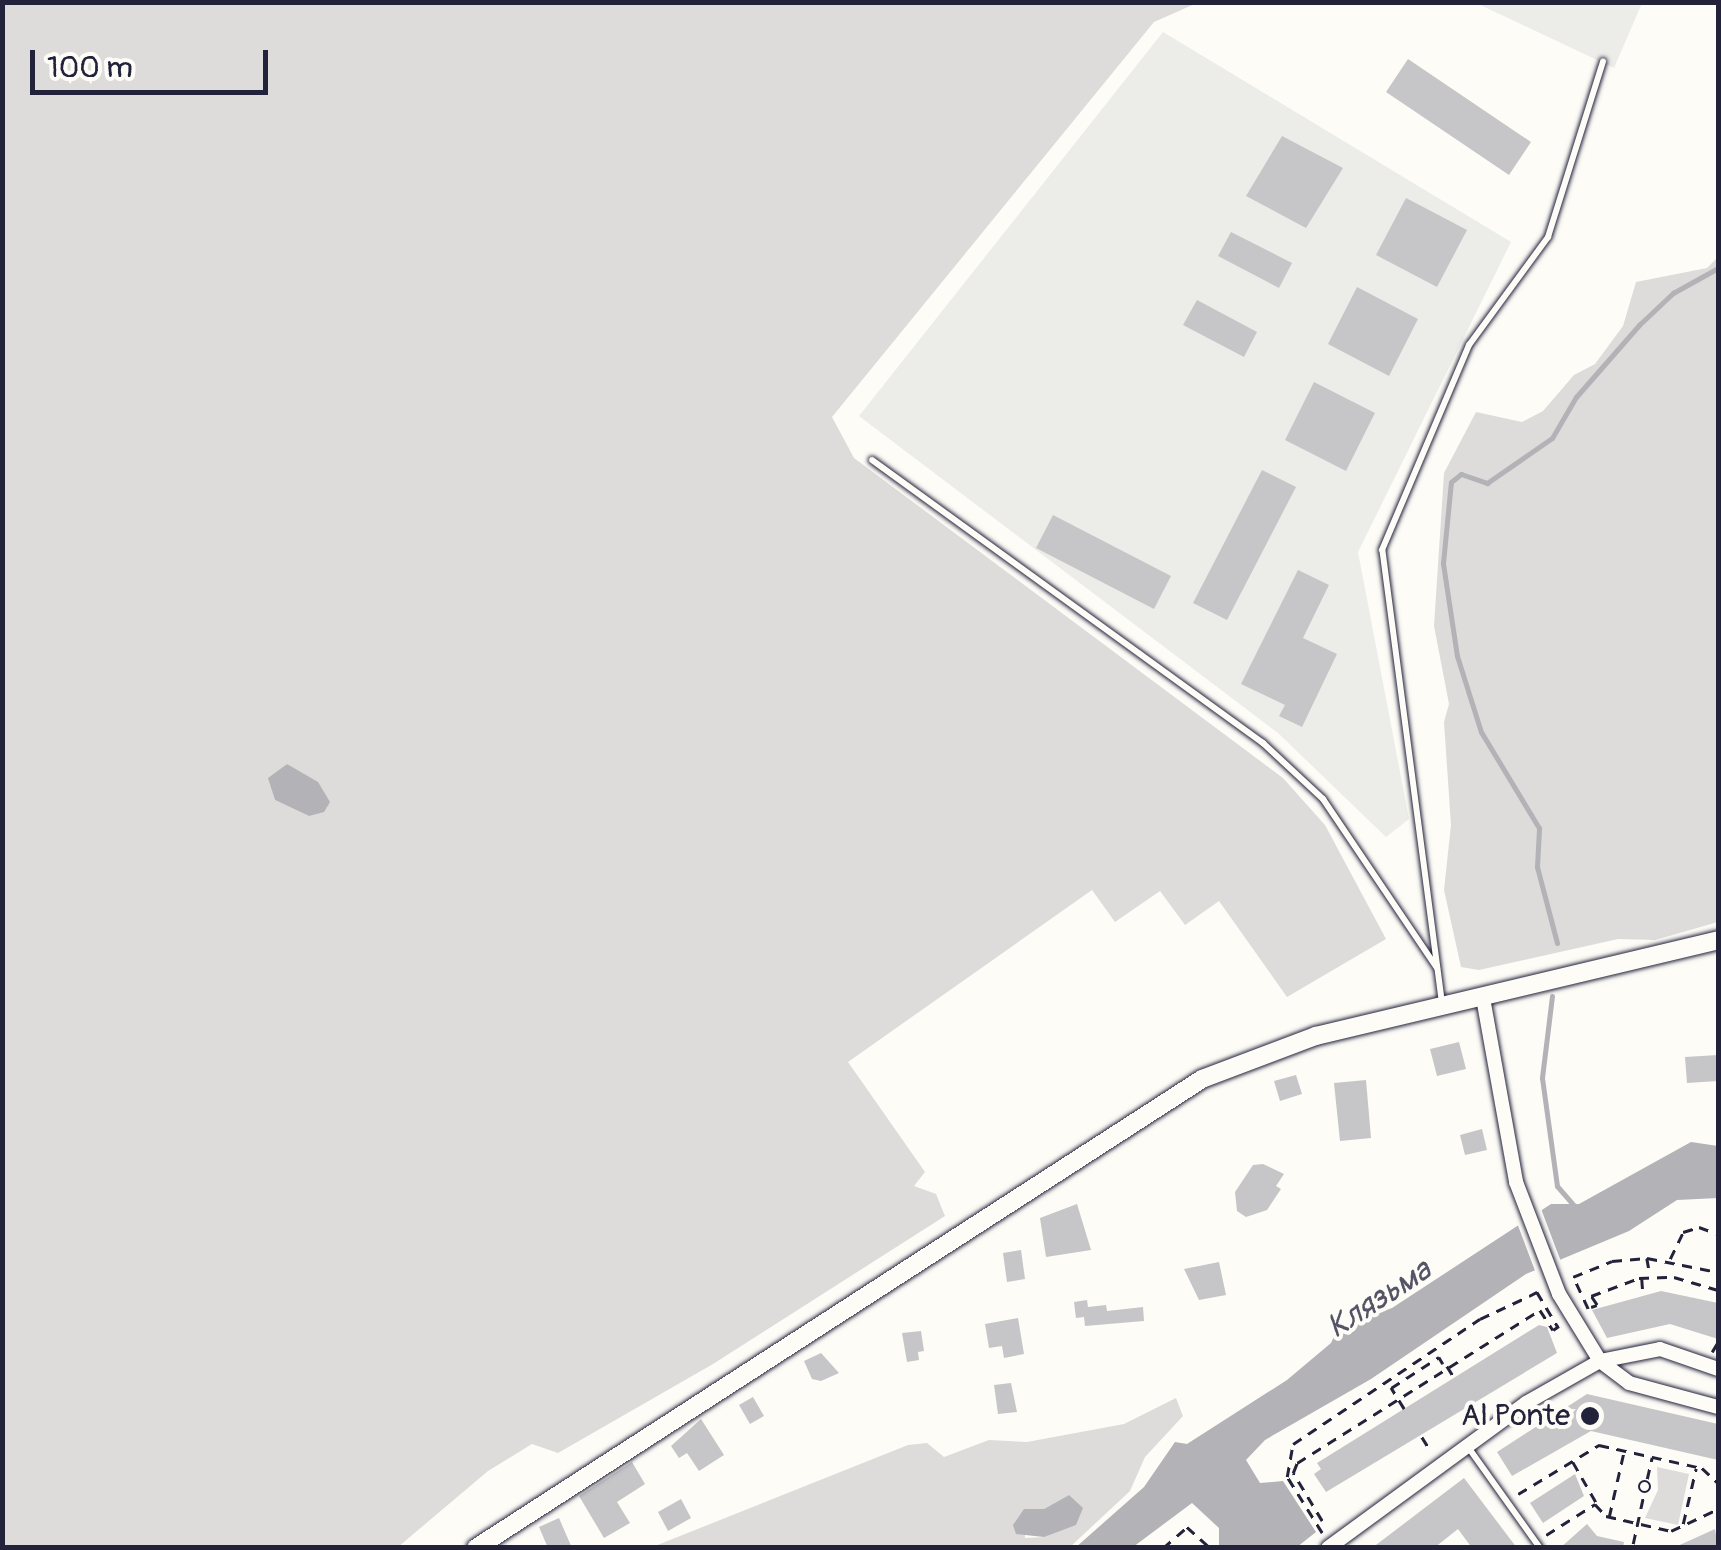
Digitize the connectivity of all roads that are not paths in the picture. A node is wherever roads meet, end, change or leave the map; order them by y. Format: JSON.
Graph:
{"nodes":[{"id":1,"x":1603,"y":61,"type":"dead end"},
{"id":2,"x":872,"y":460,"type":"dead end"},
{"id":3,"x":1718,"y":940,"type":"edge"},
{"id":4,"x":1438,"y":969,"type":"junction"},
{"id":5,"x":1483,"y":998,"type":"junction"},
{"id":6,"x":1443,"y":1009,"type":"junction"},
{"id":7,"x":1600,"y":1362,"type":"junction"},
{"id":8,"x":1718,"y":1370,"type":"edge"},
{"id":9,"x":1718,"y":1408,"type":"edge"},
{"id":10,"x":1466,"y":1445,"type":"junction"},
{"id":11,"x":1538,"y":1544,"type":"edge"},
{"id":12,"x":1329,"y":1547,"type":"edge"},
{"id":13,"x":476,"y":1548,"type":"edge"}],
"edges":[{"from":1,"to":4,"type":"lane"},
{"from":2,"to":4,"type":"lane"},
{"from":3,"to":5,"type":"street"},
{"from":4,"to":6,"type":"lane"},
{"from":5,"to":6,"type":"street"},
{"from":5,"to":7,"type":"street"},
{"from":6,"to":13,"type":"street"},
{"from":7,"to":8,"type":"street"},
{"from":7,"to":9,"type":"street"},
{"from":7,"to":10,"type":"street"},
{"from":10,"to":11,"type":"lane"},
{"from":10,"to":12,"type":"street"}]}
